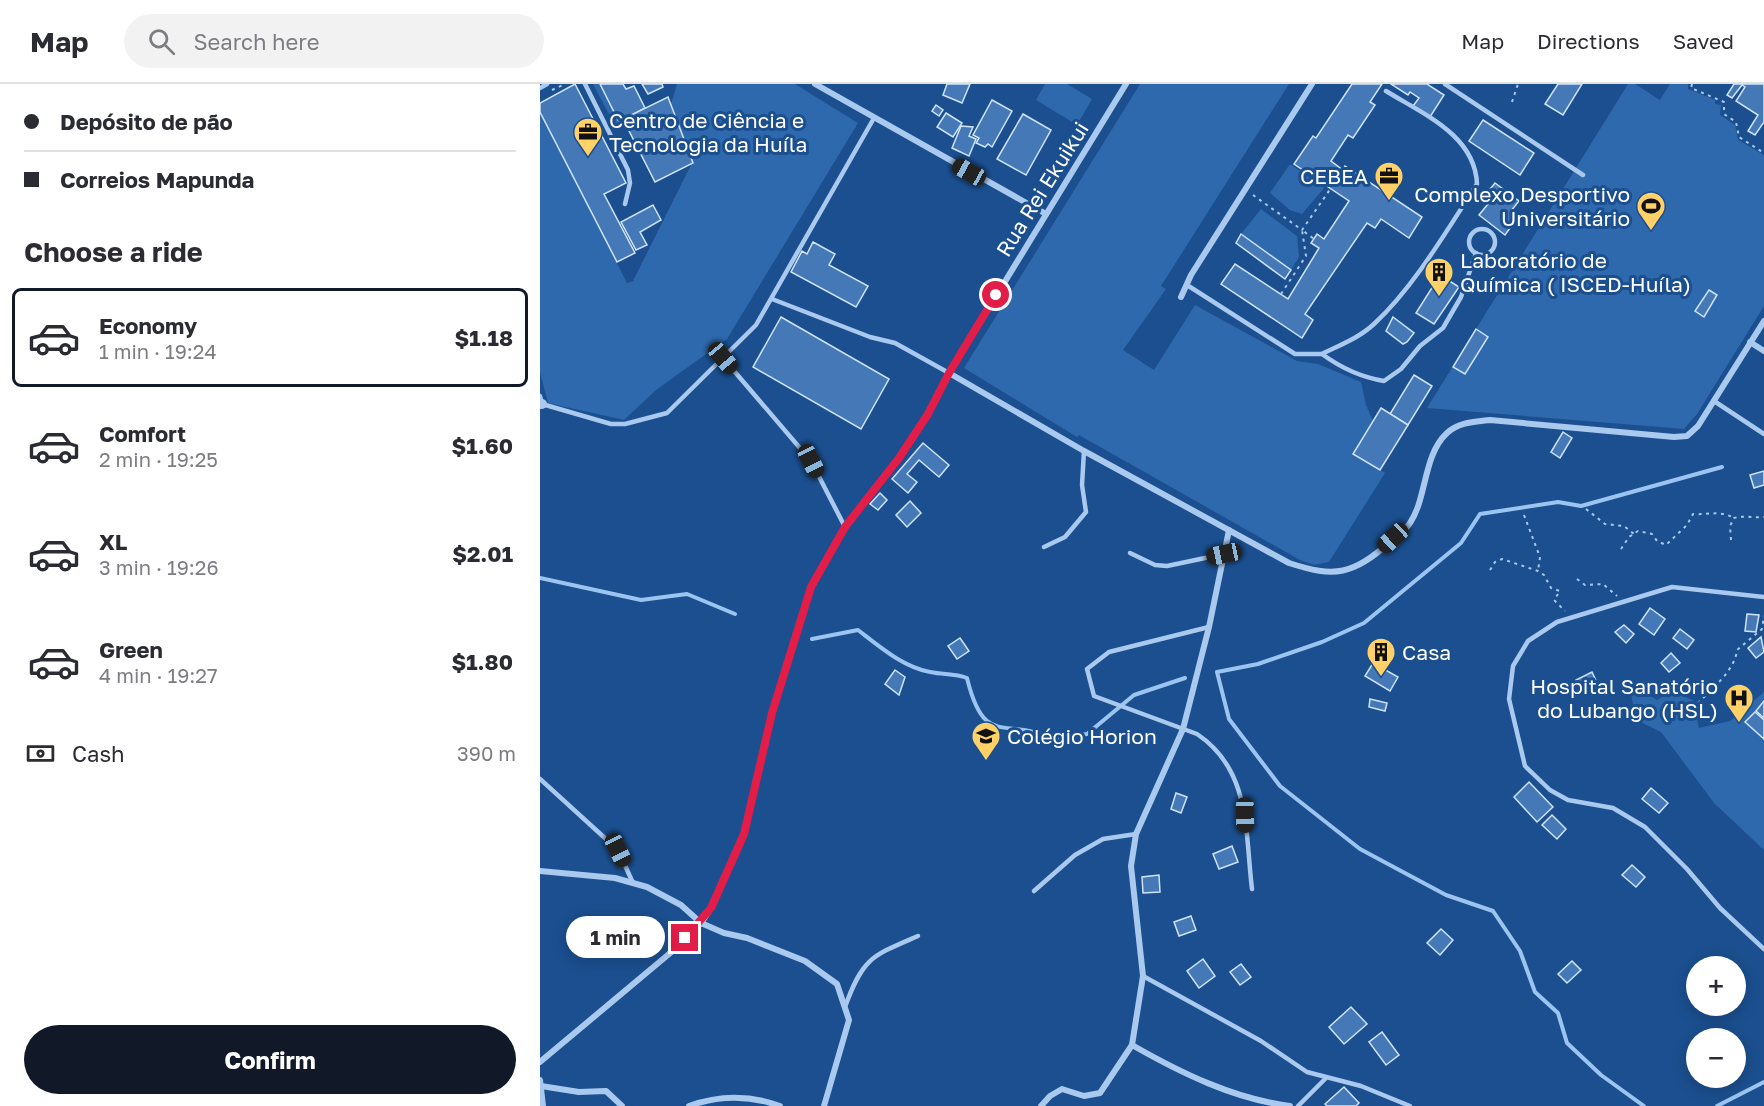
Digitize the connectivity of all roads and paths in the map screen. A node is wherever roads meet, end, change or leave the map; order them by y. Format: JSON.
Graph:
{"nodes":[{"id":1,"x":547,"y":84,"type":"edge"},
{"id":2,"x":585,"y":84,"type":"edge"},
{"id":3,"x":815,"y":84,"type":"edge"},
{"id":4,"x":1126,"y":84,"type":"edge"},
{"id":5,"x":1312,"y":84,"type":"edge"},
{"id":6,"x":1445,"y":84,"type":"edge"},
{"id":7,"x":1518,"y":84,"type":"edge"},
{"id":8,"x":1692,"y":84,"type":"edge"},
{"id":9,"x":563,"y":85,"type":"edge"},
{"id":10,"x":540,"y":88,"type":"edge"},
{"id":11,"x":566,"y":90,"type":"dead end"},
{"id":12,"x":1386,"y":91,"type":"dead end"},
{"id":13,"x":1512,"y":102,"type":"dead end"},
{"id":14,"x":874,"y":118,"type":"junction"},
{"id":15,"x":1764,"y":153,"type":"edge"},
{"id":16,"x":1583,"y":175,"type":"dead end"},
{"id":17,"x":1331,"y":189,"type":"dead end"},
{"id":18,"x":1245,"y":190,"type":"junction"},
{"id":19,"x":625,"y":204,"type":"dead end"},
{"id":20,"x":1046,"y":214,"type":"junction"},
{"id":21,"x":1302,"y":230,"type":"junction"},
{"id":22,"x":1314,"y":238,"type":"dead end"},
{"id":23,"x":1476,"y":253,"type":"junction"},
{"id":24,"x":1186,"y":285,"type":"junction"},
{"id":25,"x":1281,"y":294,"type":"dead end"},
{"id":26,"x":1181,"y":297,"type":"dead end"},
{"id":27,"x":772,"y":298,"type":"junction"},
{"id":28,"x":1764,"y":321,"type":"edge"},
{"id":29,"x":1750,"y":342,"type":"junction"},
{"id":30,"x":1764,"y":351,"type":"edge"},
{"id":31,"x":1322,"y":354,"type":"junction"},
{"id":32,"x":723,"y":358,"type":"junction"},
{"id":33,"x":949,"y":373,"type":"junction"},
{"id":34,"x":541,"y":401,"type":"edge"},
{"id":35,"x":1714,"y":401,"type":"junction"},
{"id":36,"x":1764,"y":434,"type":"edge"},
{"id":37,"x":1083,"y":451,"type":"junction"},
{"id":38,"x":1586,"y":509,"type":"dead end"},
{"id":39,"x":1524,"y":515,"type":"dead end"},
{"id":40,"x":1764,"y":517,"type":"edge"},
{"id":41,"x":1734,"y":518,"type":"junction"},
{"id":42,"x":845,"y":527,"type":"junction"},
{"id":43,"x":1229,"y":530,"type":"junction"},
{"id":44,"x":1634,"y":534,"type":"junction"},
{"id":45,"x":1731,"y":540,"type":"dead end"},
{"id":46,"x":1044,"y":547,"type":"dead end"},
{"id":47,"x":1621,"y":549,"type":"dead end"},
{"id":48,"x":1130,"y":554,"type":"dead end"},
{"id":49,"x":1224,"y":554,"type":"junction"},
{"id":50,"x":1490,"y":570,"type":"dead end"},
{"id":51,"x":1538,"y":571,"type":"junction"},
{"id":52,"x":1577,"y":579,"type":"dead end"},
{"id":53,"x":1764,"y":597,"type":"edge"},
{"id":54,"x":1619,"y":599,"type":"dead end"},
{"id":55,"x":1764,"y":616,"type":"edge"},
{"id":56,"x":1570,"y":618,"type":"junction"},
{"id":57,"x":1209,"y":627,"type":"junction"},
{"id":58,"x":1698,"y":703,"type":"dead end"},
{"id":59,"x":1183,"y":729,"type":"junction"},
{"id":60,"x":540,"y":779,"type":"edge"},
{"id":61,"x":1136,"y":834,"type":"junction"},
{"id":62,"x":540,"y":872,"type":"edge"},
{"id":63,"x":633,"y":883,"type":"junction"},
{"id":64,"x":1252,"y":889,"type":"dead end"},
{"id":65,"x":1034,"y":891,"type":"dead end"},
{"id":66,"x":701,"y":923,"type":"junction"},
{"id":67,"x":918,"y":936,"type":"dead end"},
{"id":68,"x":1764,"y":949,"type":"edge"},
{"id":69,"x":1143,"y":976,"type":"junction"},
{"id":70,"x":845,"y":1007,"type":"junction"},
{"id":71,"x":1132,"y":1045,"type":"junction"},
{"id":72,"x":540,"y":1062,"type":"edge"},
{"id":73,"x":1326,"y":1078,"type":"junction"},
{"id":74,"x":540,"y":1083,"type":"edge"},
{"id":75,"x":543,"y":1106,"type":"edge"},
{"id":76,"x":622,"y":1106,"type":"edge"},
{"id":77,"x":688,"y":1106,"type":"edge"},
{"id":78,"x":780,"y":1106,"type":"edge"},
{"id":79,"x":824,"y":1106,"type":"edge"},
{"id":80,"x":1041,"y":1106,"type":"edge"},
{"id":81,"x":1290,"y":1106,"type":"edge"},
{"id":82,"x":1298,"y":1106,"type":"edge"},
{"id":83,"x":1410,"y":1106,"type":"edge"}],
"edges":[{"from":1,"to":10,"type":"lane"},
{"from":2,"to":19,"type":"lane"},
{"from":3,"to":14,"type":"street"},
{"from":4,"to":20,"type":"street","name":"Rua Rei Ekuikui"},
{"from":5,"to":18,"type":"street"},
{"from":6,"to":16,"type":"lane"},
{"from":7,"to":13,"type":"path"},
{"from":8,"to":15,"type":"path"},
{"from":9,"to":11,"type":"path"},
{"from":12,"to":31,"type":"lane"},
{"from":14,"to":20,"type":"street"},
{"from":14,"to":27,"type":"lane"},
{"from":17,"to":21,"type":"path"},
{"from":18,"to":21,"type":"path"},
{"from":18,"to":24,"type":"street"},
{"from":20,"to":33,"type":"street","name":"Rua Rei Ekuikui"},
{"from":21,"to":22,"type":"path"},
{"from":21,"to":25,"type":"path"},
{"from":23,"to":23,"type":"lane"},
{"from":23,"to":31,"type":"lane"},
{"from":24,"to":26,"type":"street"},
{"from":24,"to":31,"type":"lane"},
{"from":27,"to":32,"type":"lane"},
{"from":27,"to":33,"type":"lane"},
{"from":28,"to":29,"type":"street"},
{"from":29,"to":30,"type":"street"},
{"from":29,"to":35,"type":"street"},
{"from":32,"to":34,"type":"lane"},
{"from":32,"to":42,"type":"lane"},
{"from":33,"to":37,"type":"street"},
{"from":33,"to":42,"type":"street","name":"Rua Rei Ekuikui"},
{"from":35,"to":36,"type":"lane"},
{"from":35,"to":43,"type":"street"},
{"from":37,"to":43,"type":"street"},
{"from":37,"to":46,"type":"lane"},
{"from":38,"to":44,"type":"path"},
{"from":39,"to":51,"type":"path"},
{"from":40,"to":41,"type":"path"},
{"from":41,"to":44,"type":"path"},
{"from":41,"to":45,"type":"path"},
{"from":42,"to":66,"type":"street","name":"Rua Rei Ekuikui"},
{"from":43,"to":49,"type":"street"},
{"from":44,"to":47,"type":"path"},
{"from":48,"to":49,"type":"lane"},
{"from":49,"to":57,"type":"street"},
{"from":50,"to":51,"type":"path"},
{"from":51,"to":56,"type":"path"},
{"from":52,"to":54,"type":"path"},
{"from":53,"to":56,"type":"lane"},
{"from":55,"to":58,"type":"path"},
{"from":56,"to":68,"type":"lane"},
{"from":57,"to":59,"type":"street"},
{"from":57,"to":59,"type":"lane"},
{"from":59,"to":61,"type":"street"},
{"from":59,"to":64,"type":"lane"},
{"from":60,"to":63,"type":"lane"},
{"from":61,"to":65,"type":"lane"},
{"from":61,"to":69,"type":"street"},
{"from":62,"to":63,"type":"street"},
{"from":63,"to":66,"type":"street"},
{"from":66,"to":70,"type":"street"},
{"from":66,"to":72,"type":"street","name":"Rua Rei Ekuikui"},
{"from":67,"to":70,"type":"lane"},
{"from":69,"to":71,"type":"street"},
{"from":69,"to":73,"type":"lane"},
{"from":70,"to":79,"type":"street"},
{"from":71,"to":80,"type":"street"},
{"from":71,"to":81,"type":"street"},
{"from":73,"to":82,"type":"lane"},
{"from":73,"to":83,"type":"lane"},
{"from":74,"to":75,"type":"street"},
{"from":74,"to":76,"type":"street"},
{"from":77,"to":78,"type":"street"}]}
